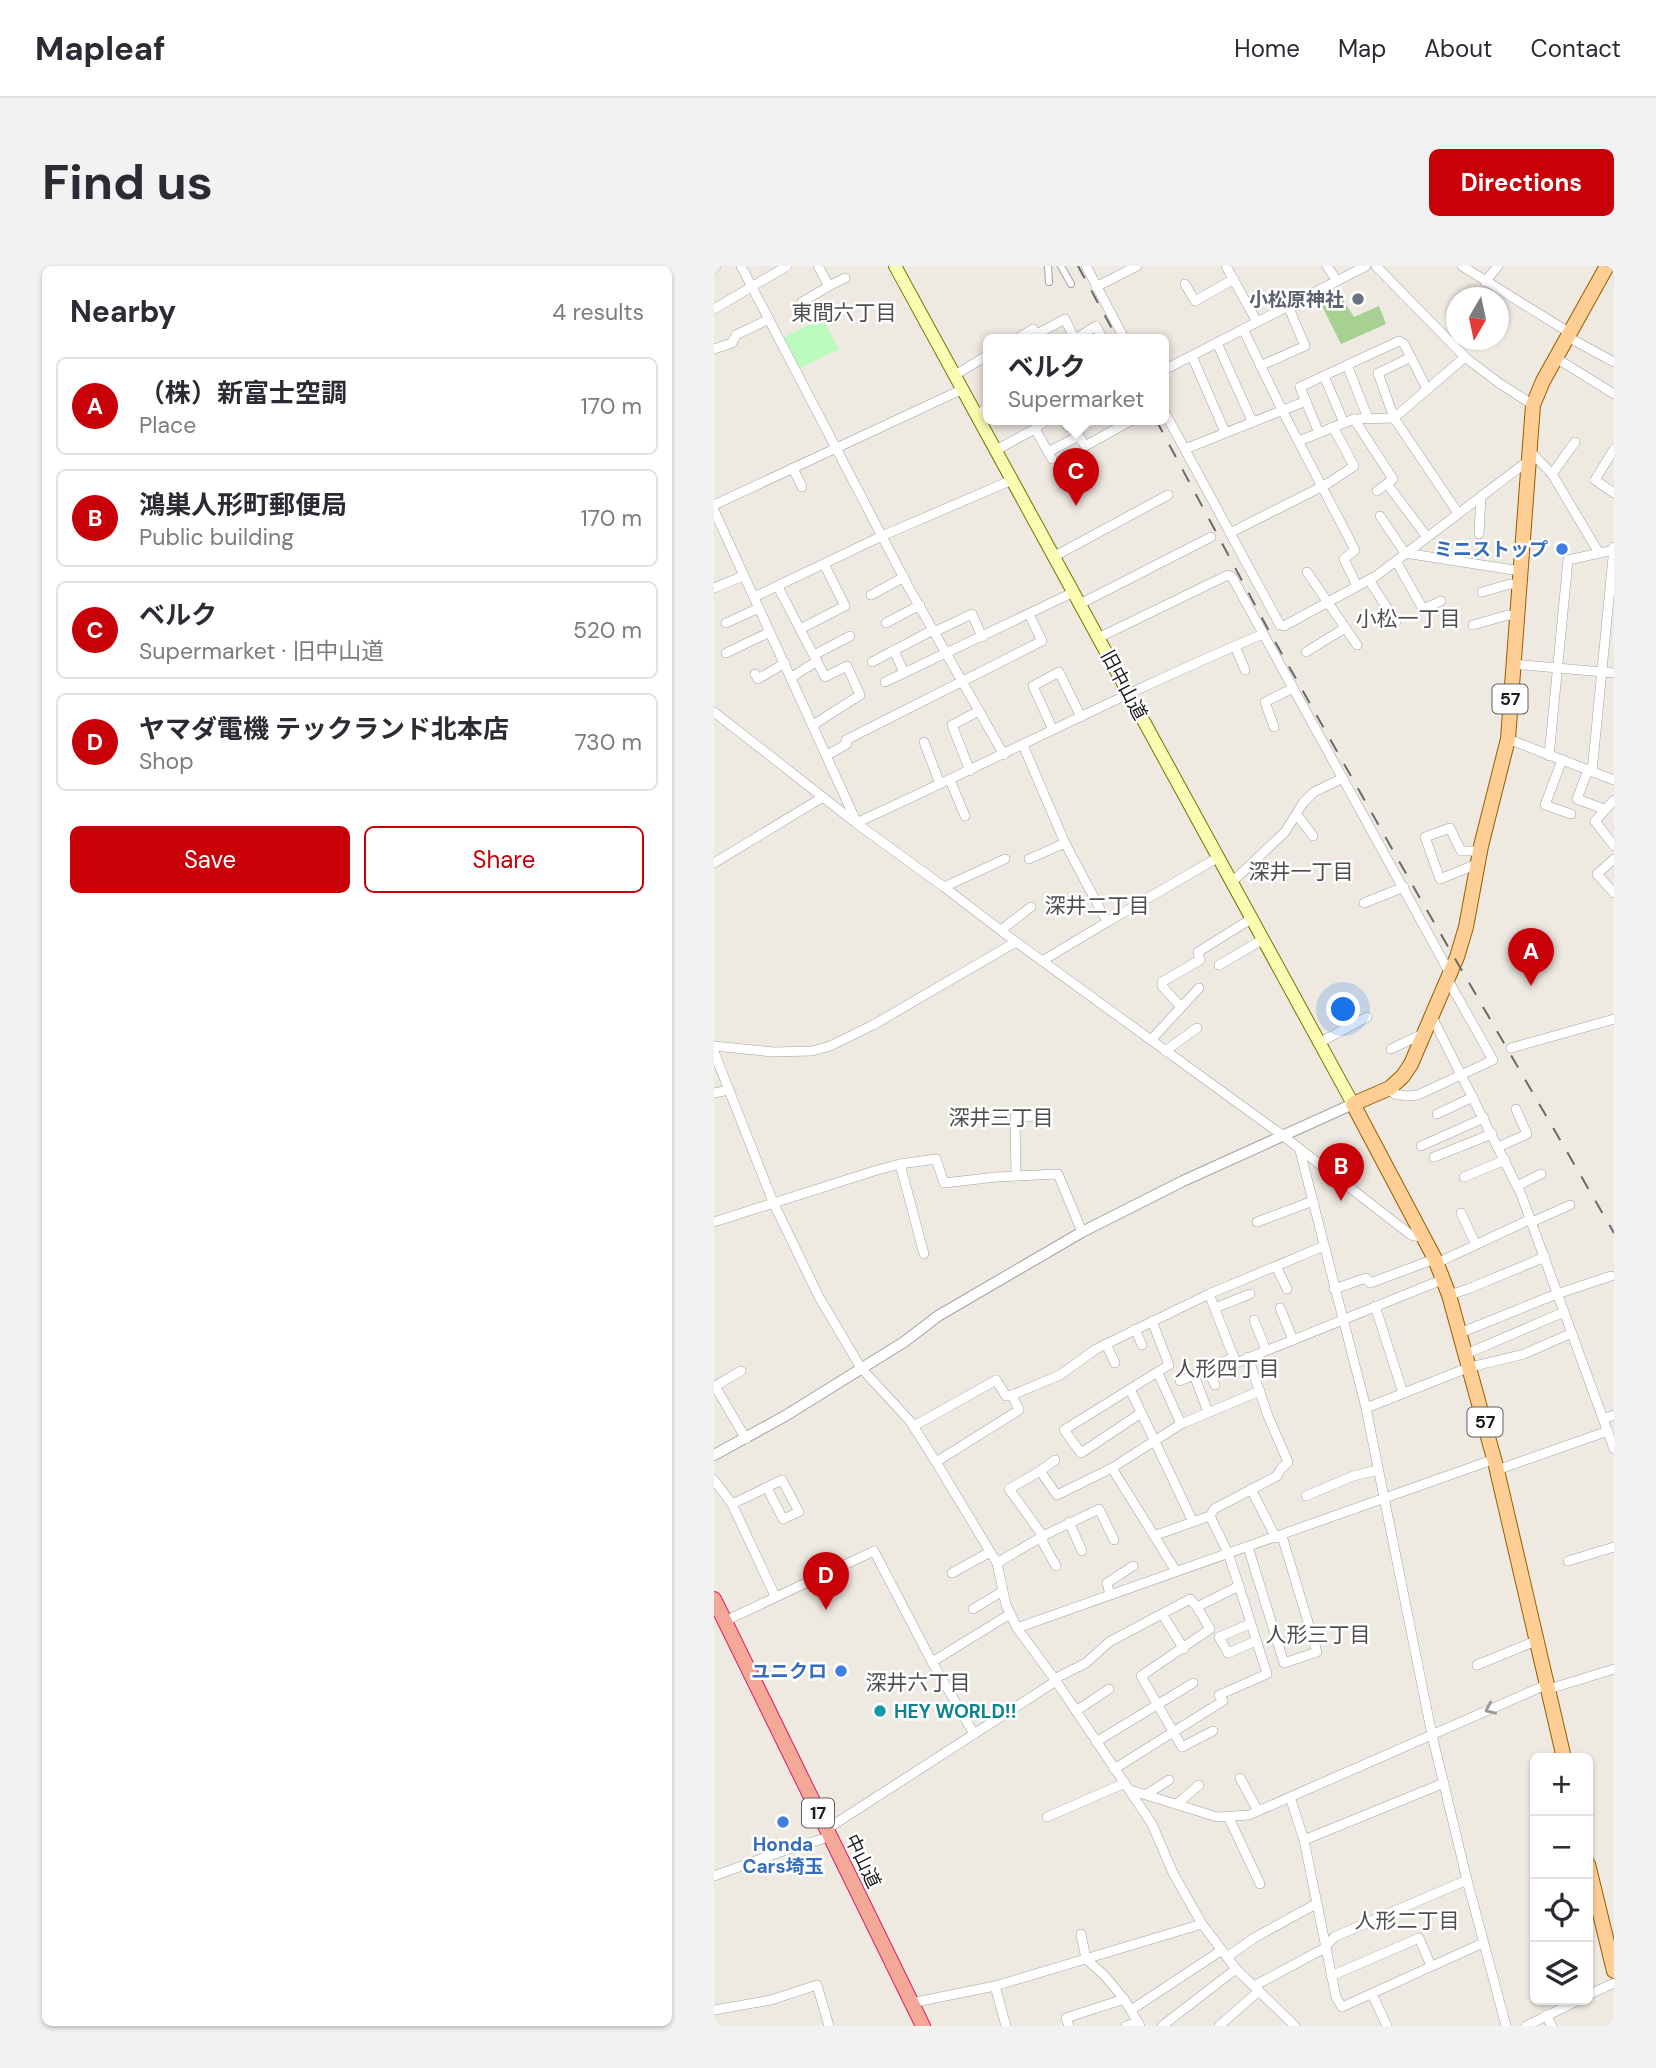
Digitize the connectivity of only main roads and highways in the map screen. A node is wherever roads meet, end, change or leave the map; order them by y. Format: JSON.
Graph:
{"nodes":[{"id":1,"x":895,"y":266,"type":"edge"},
{"id":2,"x":1607,"y":266,"type":"edge"},
{"id":3,"x":1353,"y":1104,"type":"junction"},
{"id":4,"x":714,"y":1599,"type":"edge"},
{"id":5,"x":719,"y":1620,"type":"edge"},
{"id":6,"x":1563,"y":1753,"type":"edge"},
{"id":7,"x":824,"y":1834,"type":"junction"},
{"id":8,"x":1592,"y":1879,"type":"edge"},
{"id":9,"x":1609,"y":1936,"type":"edge"},
{"id":10,"x":1614,"y":1971,"type":"edge"},
{"id":11,"x":915,"y":2026,"type":"edge"},
{"id":12,"x":923,"y":2026,"type":"edge"}],
"edges":[{"from":1,"to":3,"type":"main road","name":"旧中山道"},
{"from":2,"to":3,"type":"main road","number":"57"},
{"from":3,"to":6,"type":"main road","number":"57"},
{"from":4,"to":5,"type":"highway","name":"中山道","number":"17"},
{"from":5,"to":7,"type":"highway","name":"中山道","number":"17"},
{"from":7,"to":11,"type":"highway","name":"中山道","number":"17"},
{"from":7,"to":12,"type":"highway","name":"中山道","number":"17"},
{"from":8,"to":9,"type":"main road"},
{"from":9,"to":10,"type":"main road"}]}
